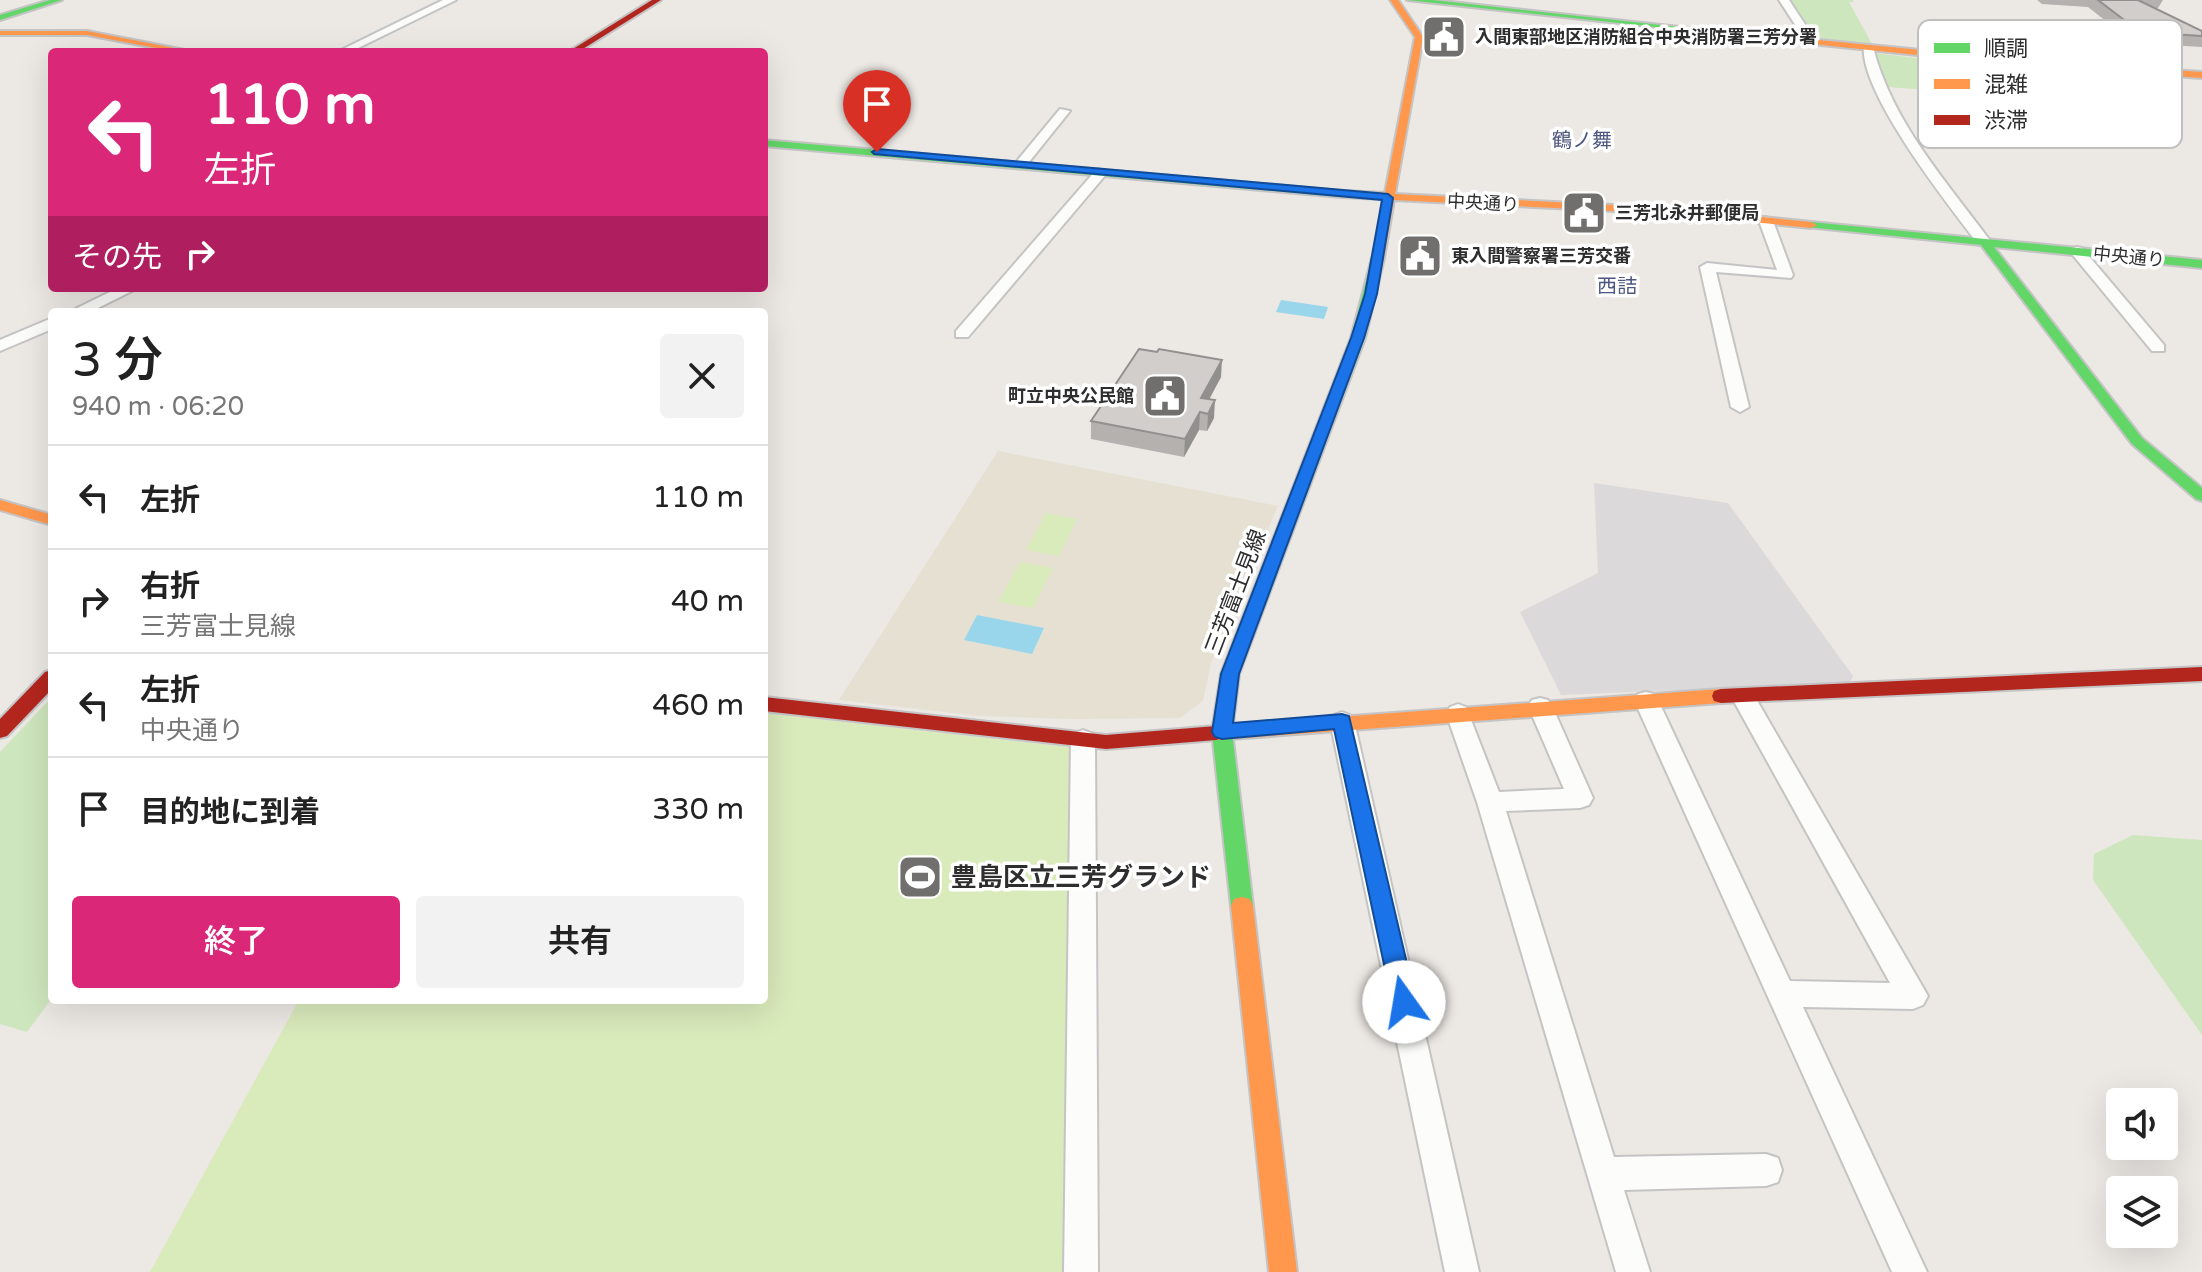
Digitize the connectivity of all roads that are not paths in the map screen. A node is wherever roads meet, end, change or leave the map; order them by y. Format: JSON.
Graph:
{"nodes":[{"id":1,"x":58,"y":0,"type":"edge"},
{"id":2,"x":451,"y":0,"type":"edge"},
{"id":3,"x":657,"y":0,"type":"edge"},
{"id":4,"x":1394,"y":0,"type":"edge"},
{"id":5,"x":1411,"y":0,"type":"edge"},
{"id":6,"x":1784,"y":0,"type":"edge"},
{"id":7,"x":0,"y":18,"type":"edge"},
{"id":8,"x":0,"y":33,"type":"edge"},
{"id":9,"x":1811,"y":41,"type":"junction"},
{"id":10,"x":1868,"y":47,"type":"junction"},
{"id":11,"x":169,"y":48,"type":"edge"},
{"id":12,"x":350,"y":48,"type":"edge"},
{"id":13,"x":579,"y":48,"type":"edge"},
{"id":14,"x":1918,"y":52,"type":"edge"},
{"id":15,"x":2182,"y":74,"type":"edge"},
{"id":16,"x":2202,"y":75,"type":"edge"},
{"id":17,"x":1064,"y":111,"type":"dead end"},
{"id":18,"x":768,"y":143,"type":"edge"},
{"id":19,"x":1021,"y":164,"type":"junction"},
{"id":20,"x":1102,"y":172,"type":"junction"},
{"id":21,"x":1388,"y":198,"type":"junction"},
{"id":22,"x":1766,"y":221,"type":"junction"},
{"id":23,"x":1984,"y":242,"type":"junction"},
{"id":24,"x":2077,"y":251,"type":"junction"},
{"id":25,"x":2202,"y":264,"type":"edge"},
{"id":26,"x":121,"y":292,"type":"edge"},
{"id":27,"x":86,"y":308,"type":"edge"},
{"id":28,"x":48,"y":325,"type":"edge"},
{"id":29,"x":962,"y":334,"type":"dead end"},
{"id":30,"x":0,"y":346,"type":"edge"},
{"id":31,"x":2158,"y":348,"type":"dead end"},
{"id":32,"x":1740,"y":407,"type":"dead end"},
{"id":33,"x":2202,"y":496,"type":"edge"},
{"id":34,"x":0,"y":505,"type":"edge"},
{"id":35,"x":48,"y":519,"type":"edge"},
{"id":36,"x":2202,"y":674,"type":"edge"},
{"id":37,"x":48,"y":681,"type":"edge"},
{"id":38,"x":1743,"y":696,"type":"junction"},
{"id":39,"x":1646,"y":700,"type":"junction"},
{"id":40,"x":768,"y":704,"type":"edge"},
{"id":41,"x":1540,"y":706,"type":"junction"},
{"id":42,"x":1458,"y":713,"type":"junction"},
{"id":43,"x":1342,"y":721,"type":"junction"},
{"id":44,"x":0,"y":731,"type":"edge"},
{"id":45,"x":1222,"y":732,"type":"junction"},
{"id":46,"x":1083,"y":739,"type":"junction"},
{"id":47,"x":1490,"y":802,"type":"junction"},
{"id":48,"x":1781,"y":994,"type":"junction"},
{"id":49,"x":1766,"y":1170,"type":"dead end"},
{"id":50,"x":1602,"y":1174,"type":"junction"},
{"id":51,"x":1081,"y":1272,"type":"edge"},
{"id":52,"x":1283,"y":1272,"type":"edge"},
{"id":53,"x":1462,"y":1272,"type":"edge"},
{"id":54,"x":1633,"y":1272,"type":"edge"},
{"id":55,"x":1910,"y":1272,"type":"edge"}],
"edges":[{"from":1,"to":7,"type":"street"},
{"from":2,"to":12,"type":"street"},
{"from":3,"to":13,"type":"street"},
{"from":4,"to":21,"type":"street","name":"三芳富士見線"},
{"from":5,"to":9,"type":"street"},
{"from":6,"to":9,"type":"street"},
{"from":8,"to":11,"type":"street"},
{"from":9,"to":10,"type":"street"},
{"from":10,"to":14,"type":"street"},
{"from":10,"to":23,"type":"street"},
{"from":15,"to":16,"type":"street"},
{"from":17,"to":19,"type":"street"},
{"from":18,"to":19,"type":"street","name":"中央通り"},
{"from":19,"to":20,"type":"street","name":"中央通り"},
{"from":20,"to":21,"type":"street","name":"中央通り"},
{"from":20,"to":29,"type":"street"},
{"from":21,"to":22,"type":"street","name":"中央通り"},
{"from":21,"to":45,"type":"street","name":"三芳富士見線"},
{"from":22,"to":23,"type":"street","name":"中央通り"},
{"from":22,"to":32,"type":"street"},
{"from":23,"to":24,"type":"street","name":"中央通り"},
{"from":23,"to":33,"type":"street"},
{"from":24,"to":25,"type":"street","name":"中央通り"},
{"from":24,"to":31,"type":"street"},
{"from":26,"to":27,"type":"street"},
{"from":28,"to":30,"type":"street"},
{"from":34,"to":35,"type":"street"},
{"from":36,"to":38,"type":"street"},
{"from":37,"to":44,"type":"street"},
{"from":38,"to":39,"type":"street"},
{"from":38,"to":48,"type":"street"},
{"from":39,"to":41,"type":"street"},
{"from":39,"to":48,"type":"street"},
{"from":40,"to":46,"type":"street"},
{"from":41,"to":42,"type":"street"},
{"from":41,"to":47,"type":"street"},
{"from":42,"to":43,"type":"street"},
{"from":42,"to":47,"type":"street"},
{"from":43,"to":45,"type":"street"},
{"from":43,"to":53,"type":"street"},
{"from":45,"to":46,"type":"street"},
{"from":45,"to":52,"type":"street","name":"三芳富士見線"},
{"from":46,"to":51,"type":"street"},
{"from":47,"to":50,"type":"street"},
{"from":48,"to":55,"type":"street"},
{"from":49,"to":50,"type":"street"},
{"from":50,"to":54,"type":"street"}]}
